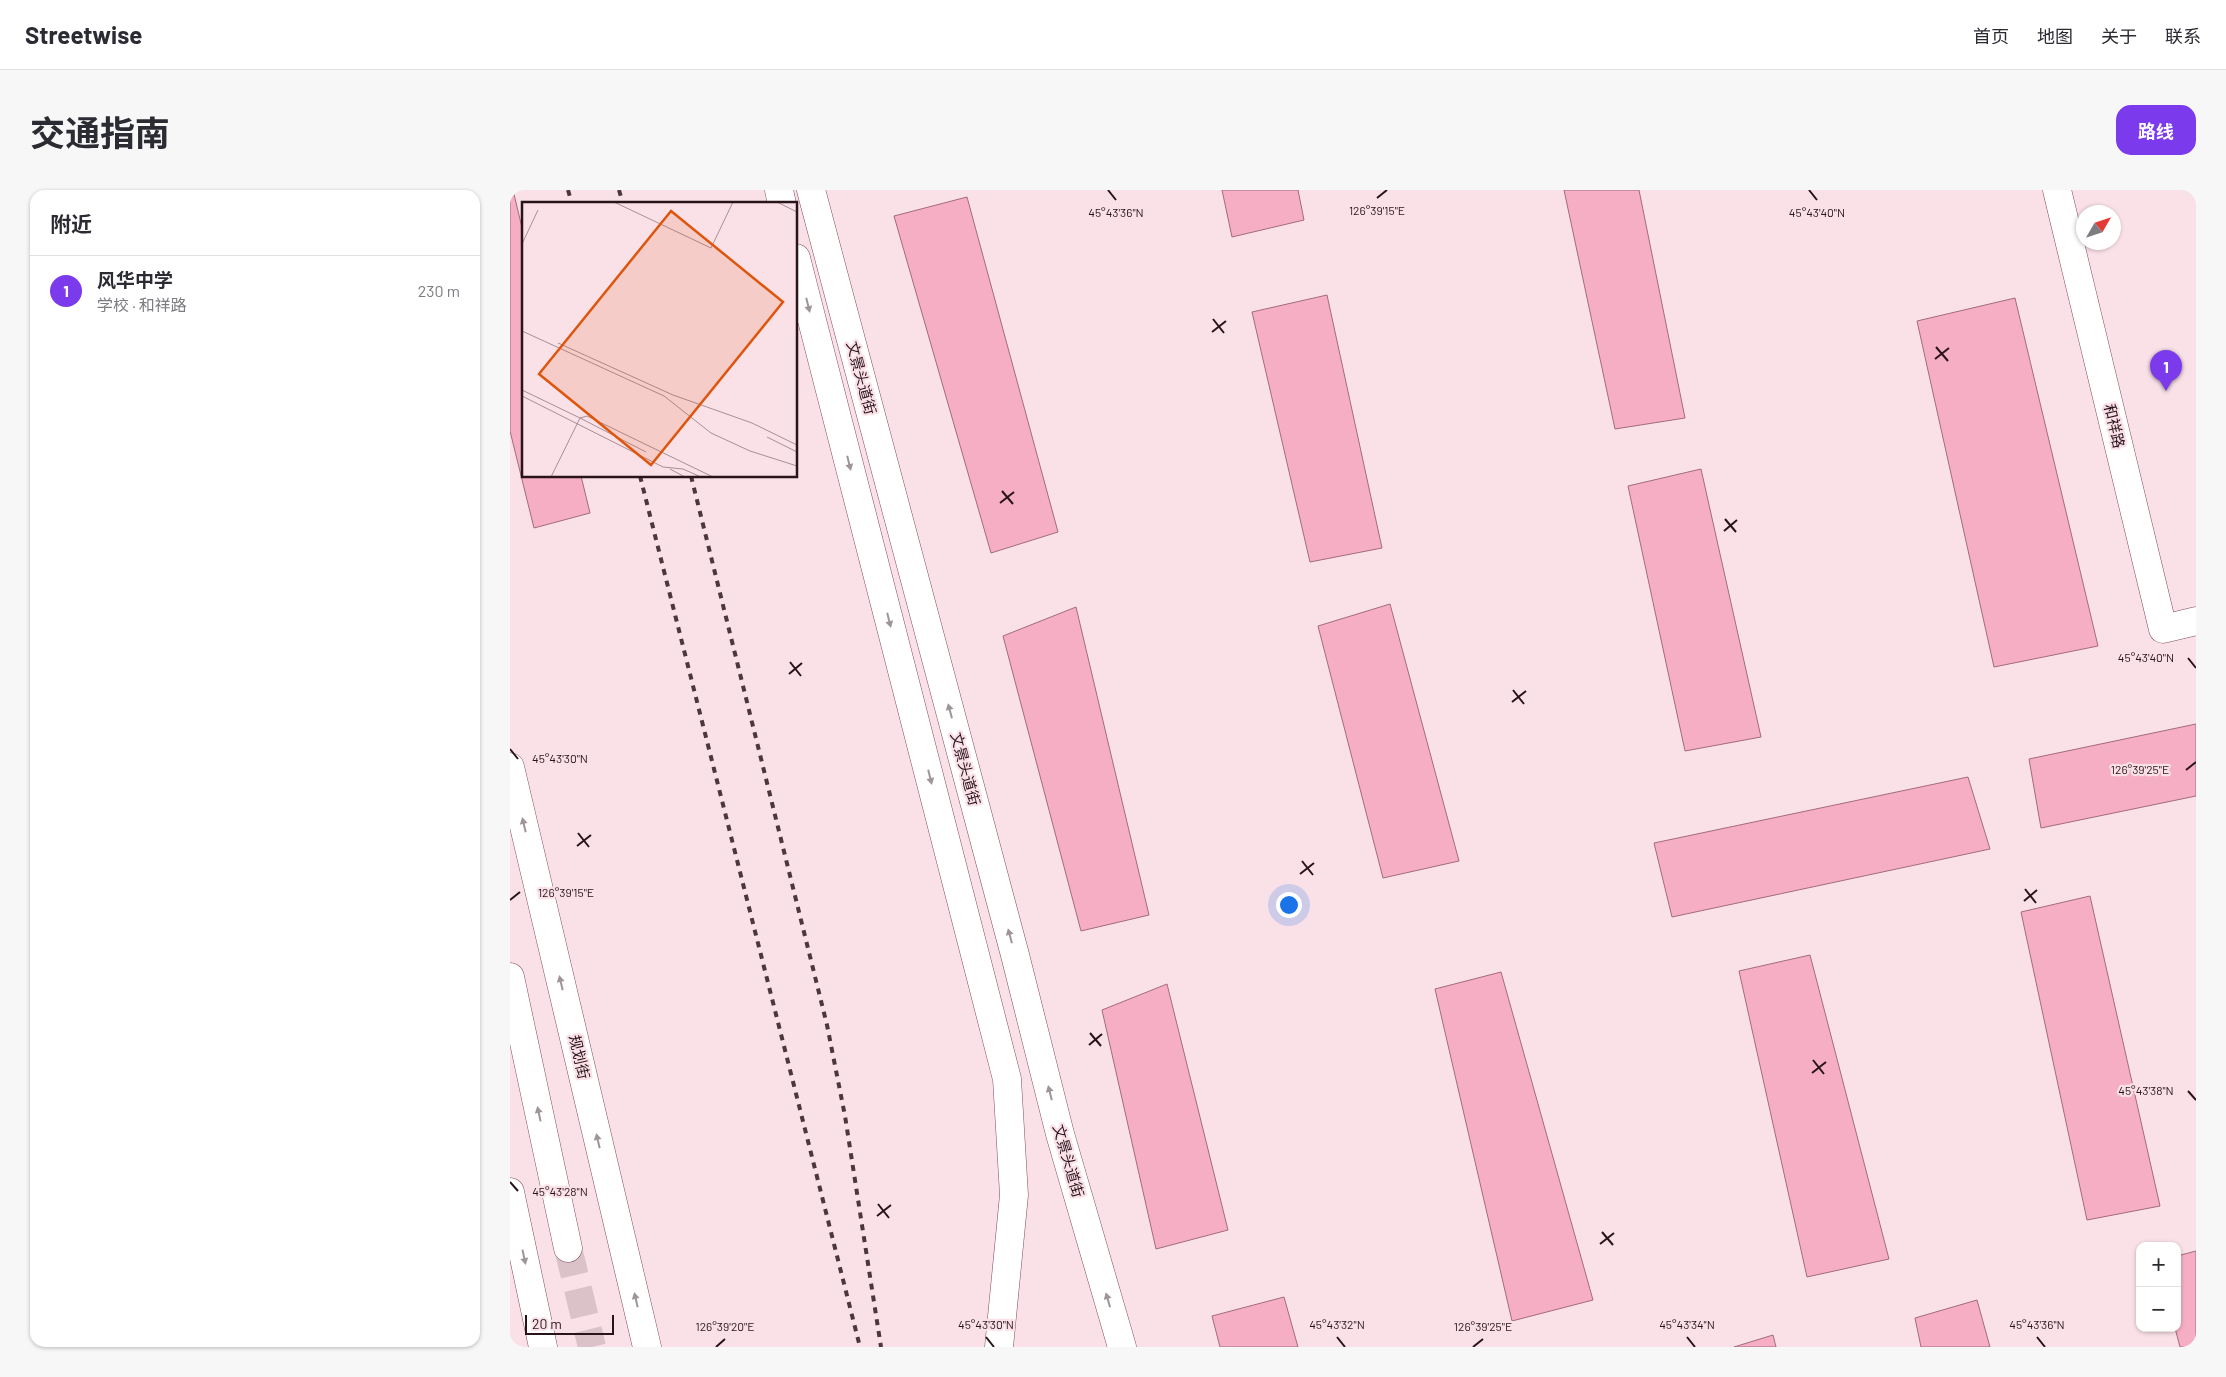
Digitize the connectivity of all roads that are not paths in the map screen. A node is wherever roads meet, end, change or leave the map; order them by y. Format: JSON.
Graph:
{"nodes":[{"id":1,"x":811,"y":190,"type":"edge"},
{"id":2,"x":2057,"y":190,"type":"edge"},
{"id":3,"x":798,"y":266,"type":"edge"},
{"id":4,"x":2196,"y":621,"type":"edge"},
{"id":5,"x":510,"y":767,"type":"edge"},
{"id":6,"x":510,"y":977,"type":"edge"},
{"id":7,"x":510,"y":1192,"type":"edge"},
{"id":8,"x":568,"y":1248,"type":"tunnel mouth"},
{"id":9,"x":543,"y":1347,"type":"edge"},
{"id":10,"x":647,"y":1347,"type":"edge"},
{"id":11,"x":999,"y":1347,"type":"edge"},
{"id":12,"x":1122,"y":1347,"type":"edge"}],
"edges":[{"from":12,"to":1,"type":"main road","name":"文景头道街","one_way":true},
{"from":2,"to":4,"type":"main road","name":"和祥路"},
{"from":3,"to":11,"type":"main road","one_way":true},
{"from":10,"to":5,"type":"main road","name":"规划街","one_way":true},
{"from":8,"to":6,"type":"main road","one_way":true},
{"from":7,"to":9,"type":"main road","one_way":true}]}
